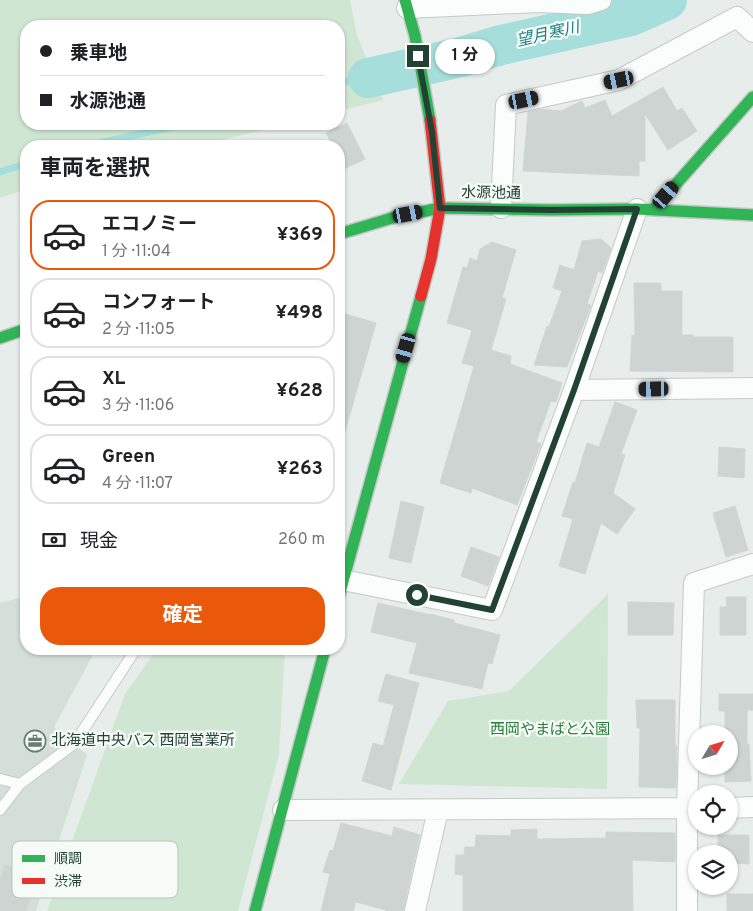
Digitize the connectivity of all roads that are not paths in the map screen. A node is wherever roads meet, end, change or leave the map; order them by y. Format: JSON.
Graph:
{"nodes":[{"id":1,"x":592,"y":1,"type":"edge"},
{"id":2,"x":406,"y":4,"type":"edge"},
{"id":3,"x":753,"y":32,"type":"edge"},
{"id":4,"x":753,"y":97,"type":"edge"},
{"id":5,"x":440,"y":208,"type":"junction"},
{"id":6,"x":500,"y":208,"type":"junction"},
{"id":7,"x":645,"y":209,"type":"junction"},
{"id":8,"x":753,"y":214,"type":"edge"},
{"id":9,"x":345,"y":232,"type":"edge"},
{"id":10,"x":20,"y":330,"type":"edge"},
{"id":11,"x":0,"y":338,"type":"edge"},
{"id":12,"x":753,"y":388,"type":"edge"},
{"id":13,"x":574,"y":390,"type":"junction"},
{"id":14,"x":753,"y":564,"type":"edge"},
{"id":15,"x":345,"y":573,"type":"edge"},
{"id":16,"x":345,"y":589,"type":"edge"},
{"id":17,"x":132,"y":655,"type":"edge"},
{"id":18,"x":323,"y":655,"type":"edge"},
{"id":19,"x":0,"y":779,"type":"edge"},
{"id":20,"x":20,"y":784,"type":"junction"},
{"id":21,"x":692,"y":785,"type":"edge"},
{"id":22,"x":753,"y":807,"type":"edge"},
{"id":23,"x":688,"y":808,"type":"edge"},
{"id":24,"x":738,"y":808,"type":"edge"},
{"id":25,"x":0,"y":810,"type":"edge"},
{"id":26,"x":283,"y":810,"type":"junction"},
{"id":27,"x":438,"y":810,"type":"junction"},
{"id":28,"x":691,"y":835,"type":"edge"},
{"id":29,"x":255,"y":911,"type":"edge"},
{"id":30,"x":415,"y":911,"type":"edge"},
{"id":31,"x":687,"y":911,"type":"edge"}],
"edges":[{"from":1,"to":2,"type":"street"},
{"from":2,"to":5,"type":"street","name":"水源池通"},
{"from":3,"to":6,"type":"street"},
{"from":4,"to":7,"type":"street"},
{"from":5,"to":6,"type":"street","name":"水源池通"},
{"from":5,"to":9,"type":"street"},
{"from":5,"to":15,"type":"street"},
{"from":6,"to":7,"type":"street","name":"水源池通"},
{"from":7,"to":8,"type":"street","name":"水源池通"},
{"from":7,"to":13,"type":"street"},
{"from":10,"to":11,"type":"street"},
{"from":12,"to":13,"type":"street"},
{"from":13,"to":16,"type":"street"},
{"from":14,"to":21,"type":"street"},
{"from":17,"to":20,"type":"lane"},
{"from":18,"to":26,"type":"street"},
{"from":19,"to":20,"type":"lane"},
{"from":20,"to":25,"type":"lane"},
{"from":22,"to":24,"type":"street"},
{"from":23,"to":27,"type":"street"},
{"from":26,"to":27,"type":"street"},
{"from":26,"to":29,"type":"street"},
{"from":27,"to":30,"type":"street"},
{"from":28,"to":31,"type":"street"}]}
